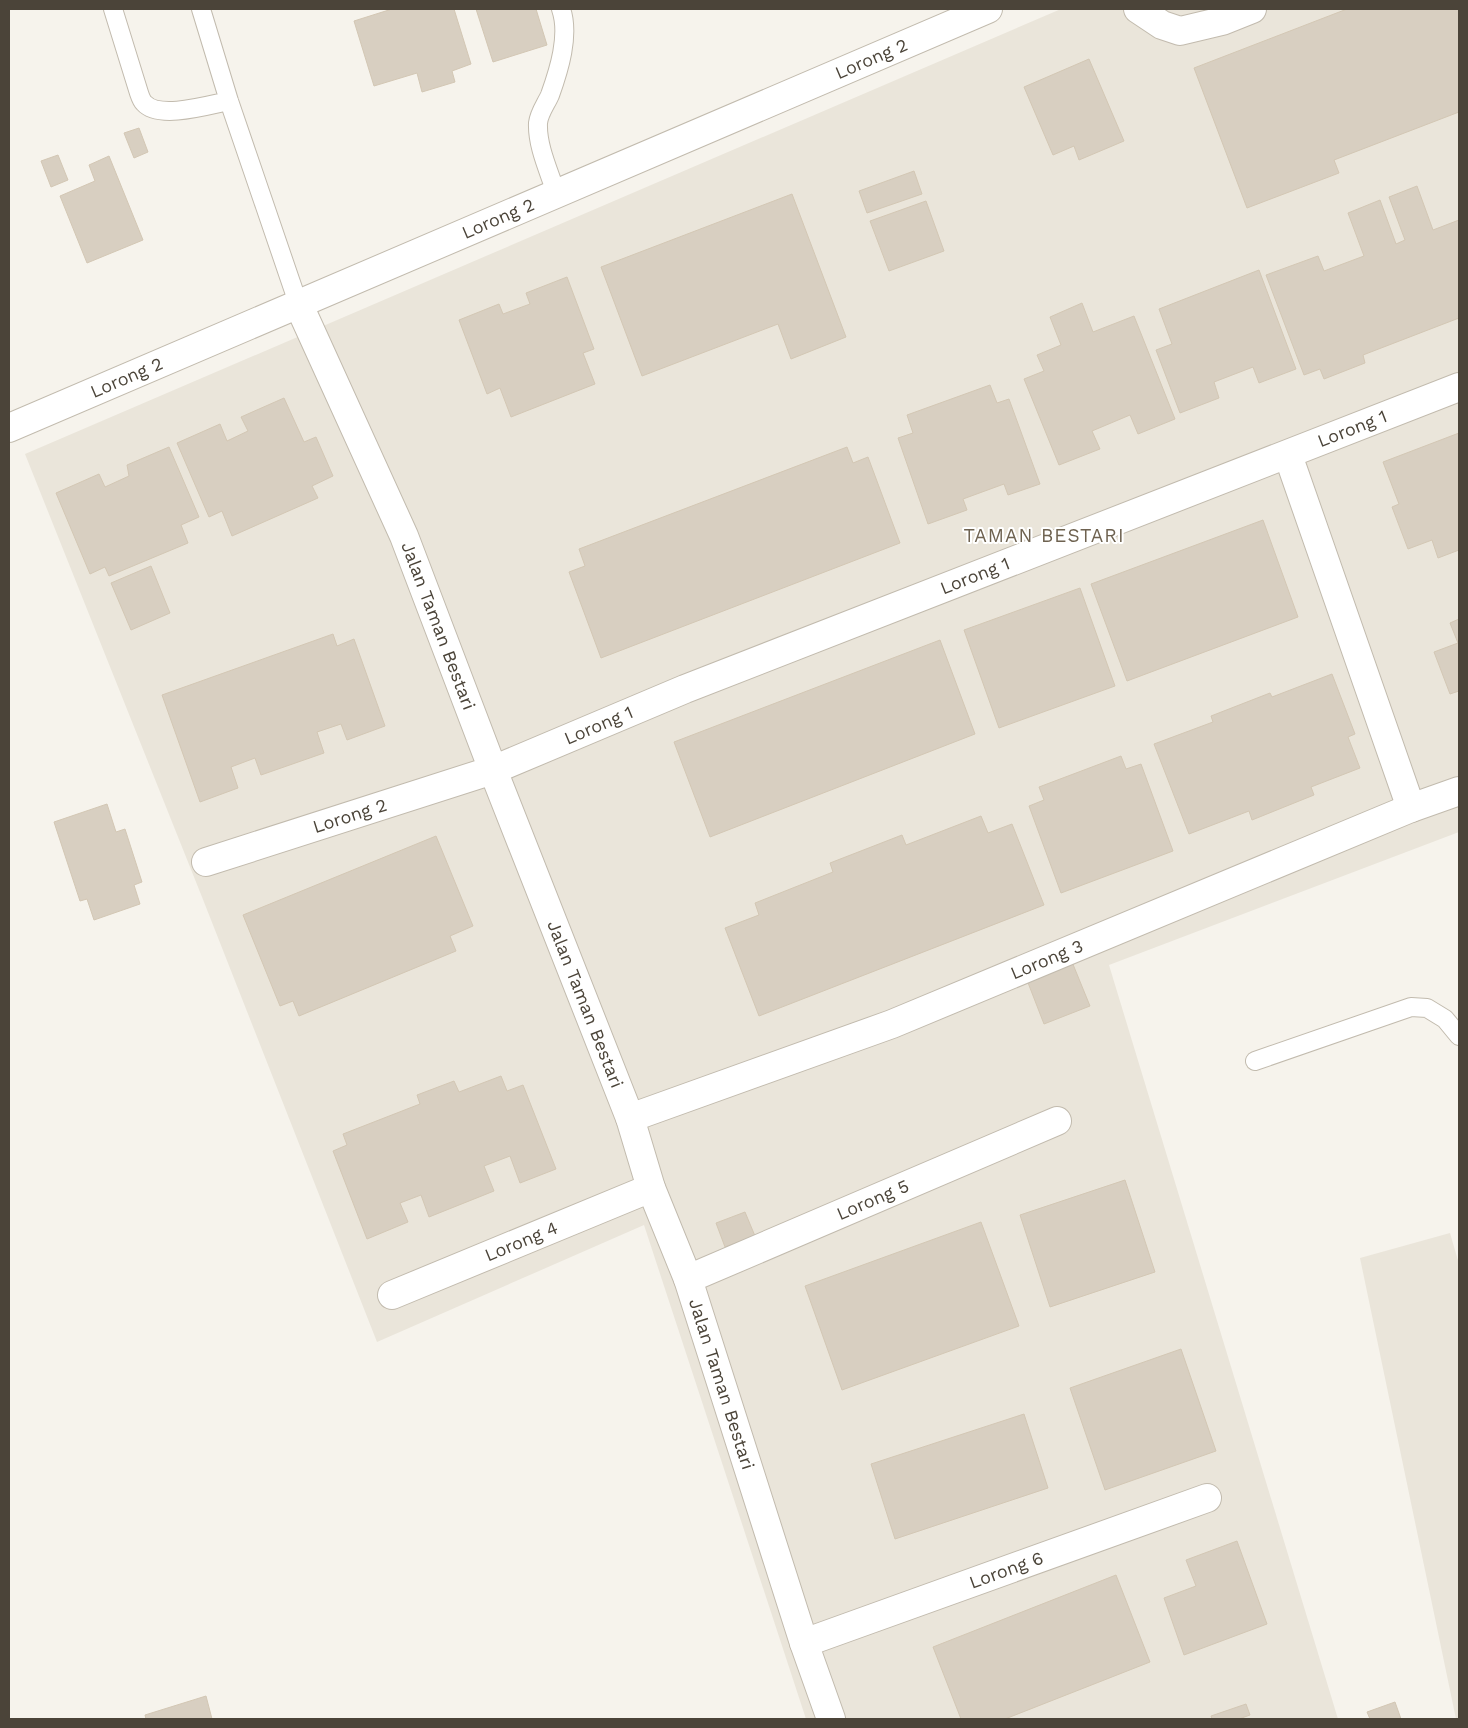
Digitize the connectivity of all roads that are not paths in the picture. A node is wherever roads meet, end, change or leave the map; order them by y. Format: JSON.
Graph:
{"nodes":[{"id":1,"x":113,"y":9,"type":"edge"},
{"id":2,"x":201,"y":9,"type":"edge"},
{"id":3,"x":561,"y":9,"type":"edge"},
{"id":4,"x":988,"y":9,"type":"edge"},
{"id":5,"x":1138,"y":9,"type":"edge"},
{"id":6,"x":1252,"y":9,"type":"edge"},
{"id":7,"x":229,"y":101,"type":"junction"},
{"id":8,"x":556,"y":193,"type":"junction"},
{"id":9,"x":298,"y":303,"type":"junction"},
{"id":10,"x":1459,"y":387,"type":"edge"},
{"id":11,"x":9,"y":428,"type":"edge"},
{"id":12,"x":1288,"y":455,"type":"junction"},
{"id":13,"x":493,"y":770,"type":"junction"},
{"id":14,"x":1459,"y":791,"type":"edge"},
{"id":15,"x":1411,"y":808,"type":"junction"},
{"id":16,"x":206,"y":862,"type":"dead end"},
{"id":17,"x":1459,"y":1036,"type":"edge"},
{"id":18,"x":1255,"y":1061,"type":"dead end"},
{"id":19,"x":630,"y":1118,"type":"junction"},
{"id":20,"x":1058,"y":1121,"type":"dead end"},
{"id":21,"x":650,"y":1188,"type":"junction"},
{"id":22,"x":688,"y":1279,"type":"junction"},
{"id":23,"x":392,"y":1296,"type":"dead end"},
{"id":24,"x":1207,"y":1498,"type":"dead end"},
{"id":25,"x":804,"y":1643,"type":"junction"},
{"id":26,"x":831,"y":1719,"type":"edge"}],
"edges":[{"from":1,"to":7,"type":"lane"},
{"from":2,"to":7,"type":"lane"},
{"from":3,"to":8,"type":"lane"},
{"from":4,"to":8,"type":"street","name":"Lorong 2"},
{"from":5,"to":6,"type":"street"},
{"from":7,"to":9,"type":"lane"},
{"from":8,"to":9,"type":"street","name":"Lorong 2"},
{"from":9,"to":11,"type":"street","name":"Lorong 2"},
{"from":9,"to":13,"type":"street","name":"Jalan Taman Bestari"},
{"from":10,"to":12,"type":"street","name":"Lorong 1"},
{"from":12,"to":13,"type":"street","name":"Lorong 1"},
{"from":12,"to":15,"type":"street"},
{"from":13,"to":16,"type":"street","name":"Lorong 2"},
{"from":13,"to":19,"type":"street","name":"Jalan Taman Bestari"},
{"from":14,"to":15,"type":"street","name":"Lorong 3"},
{"from":15,"to":19,"type":"street","name":"Lorong 3"},
{"from":17,"to":18,"type":"lane"},
{"from":19,"to":21,"type":"street","name":"Jalan Taman Bestari"},
{"from":20,"to":22,"type":"street","name":"Lorong 5"},
{"from":21,"to":22,"type":"street","name":"Jalan Taman Bestari"},
{"from":21,"to":23,"type":"street","name":"Lorong 4"},
{"from":22,"to":25,"type":"street","name":"Jalan Taman Bestari"},
{"from":24,"to":25,"type":"street","name":"Lorong 6"},
{"from":25,"to":26,"type":"street","name":"Jalan Taman Bestari"}]}
